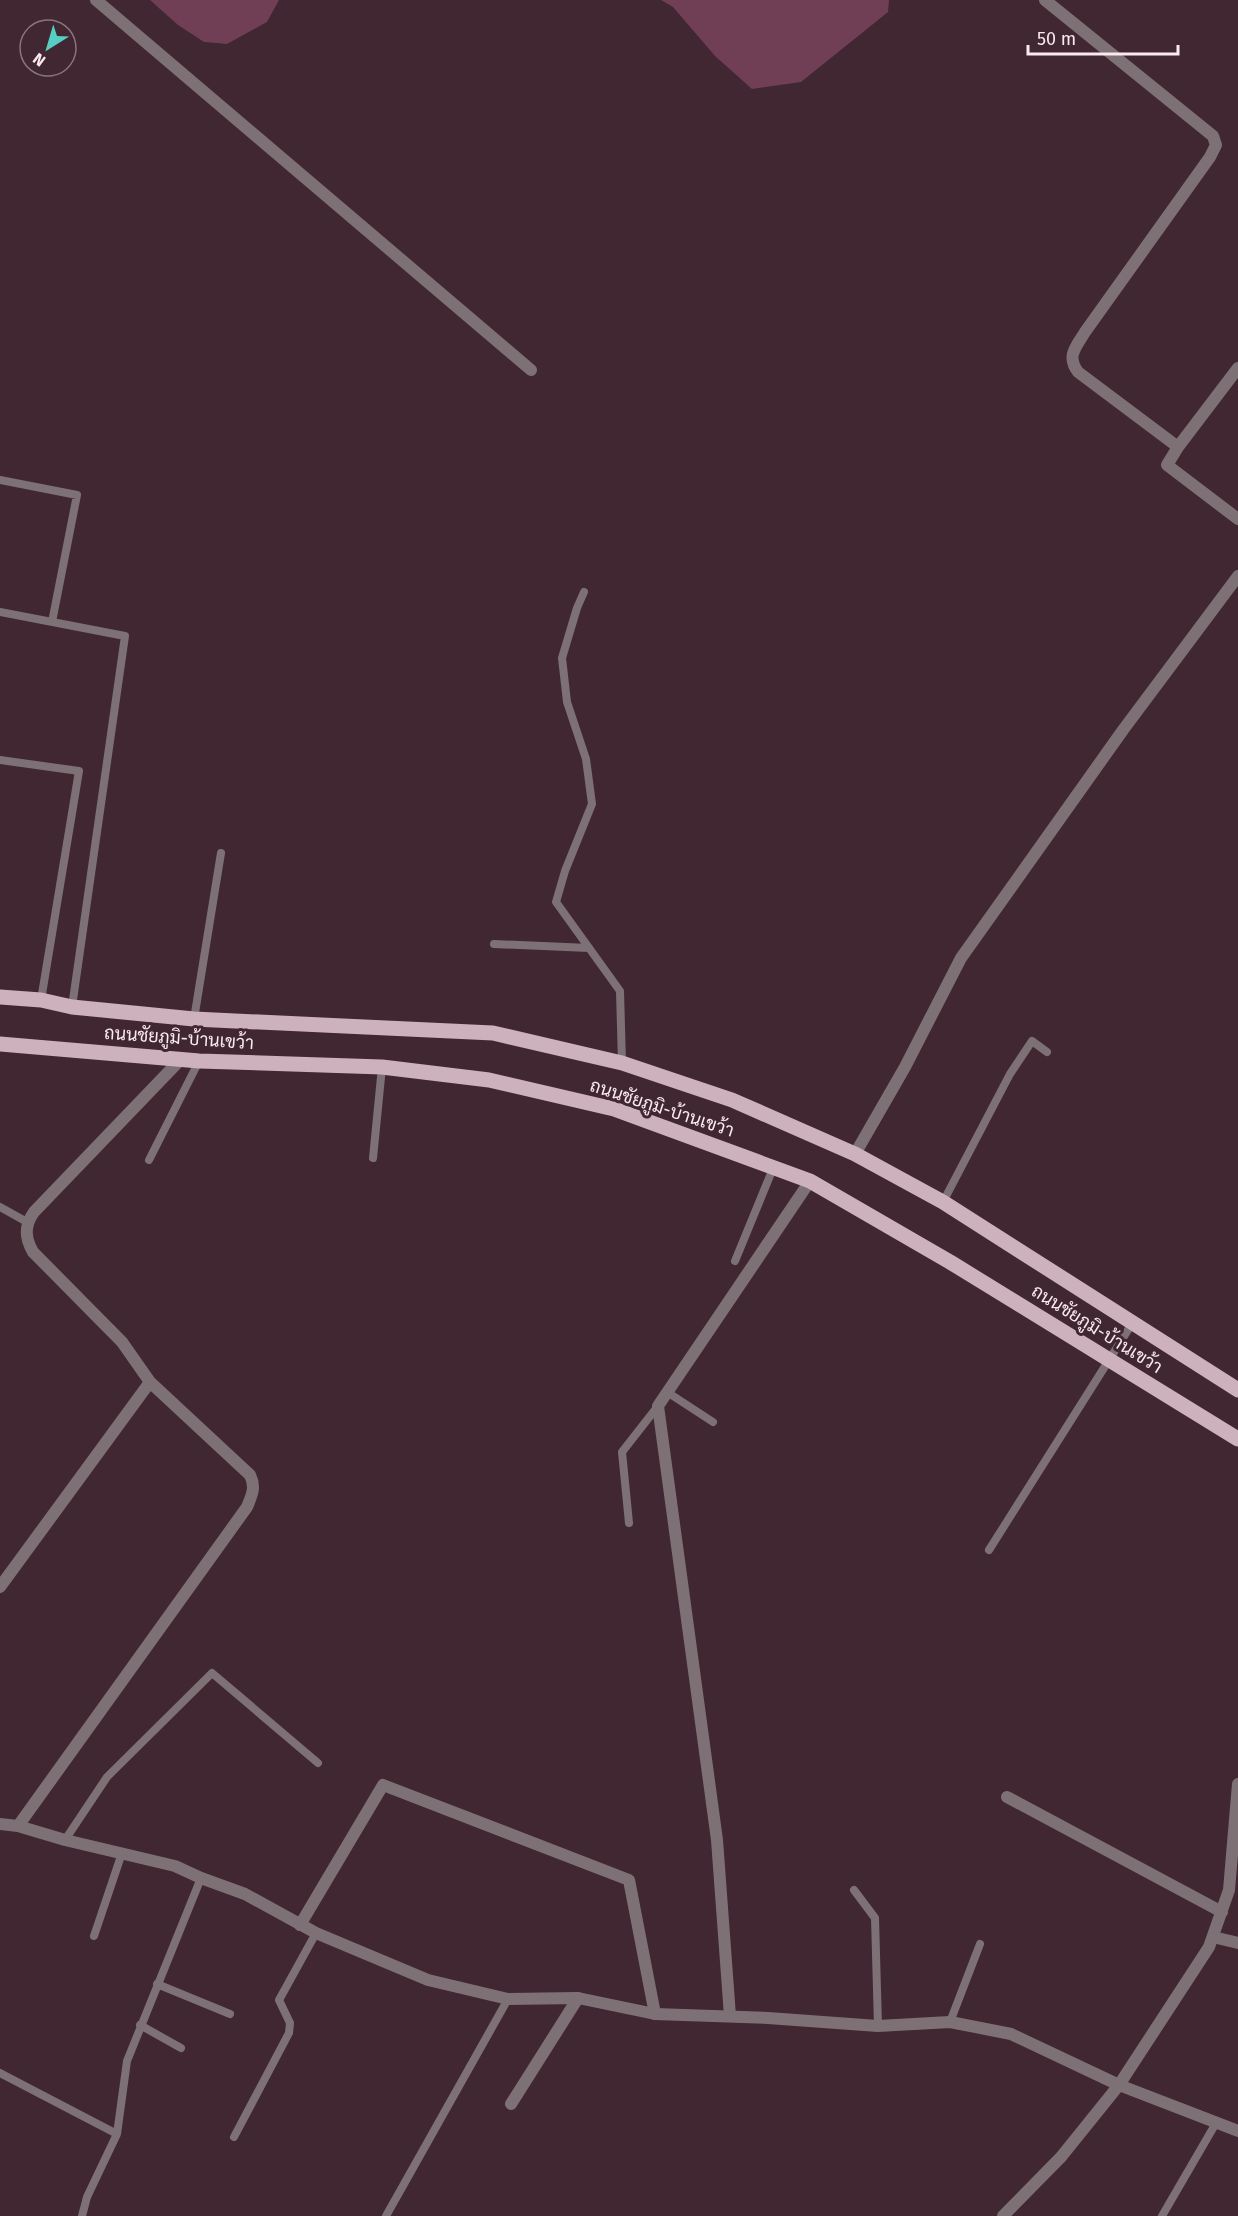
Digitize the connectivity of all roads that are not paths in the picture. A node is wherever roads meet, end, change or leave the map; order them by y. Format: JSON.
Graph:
{"nodes":[{"id":1,"x":96,"y":0,"type":"edge"},
{"id":2,"x":1045,"y":0,"type":"edge"},
{"id":3,"x":1238,"y":368,"type":"edge"},
{"id":4,"x":531,"y":370,"type":"dead end"},
{"id":5,"x":1178,"y":447,"type":"junction"},
{"id":6,"x":0,"y":480,"type":"edge"},
{"id":7,"x":1238,"y":519,"type":"edge"},
{"id":8,"x":1238,"y":576,"type":"edge"},
{"id":9,"x":584,"y":592,"type":"dead end"},
{"id":10,"x":0,"y":612,"type":"edge"},
{"id":11,"x":52,"y":622,"type":"junction"},
{"id":12,"x":0,"y":760,"type":"edge"},
{"id":13,"x":221,"y":853,"type":"dead end"},
{"id":14,"x":494,"y":944,"type":"dead end"},
{"id":15,"x":589,"y":948,"type":"junction"},
{"id":16,"x":0,"y":997,"type":"edge"},
{"id":17,"x":41,"y":1000,"type":"junction"},
{"id":18,"x":72,"y":1008,"type":"junction"},
{"id":19,"x":194,"y":1019,"type":"junction"},
{"id":20,"x":0,"y":1044,"type":"edge"},
{"id":21,"x":1047,"y":1052,"type":"dead end"},
{"id":22,"x":182,"y":1059,"type":"junction"},
{"id":23,"x":200,"y":1061,"type":"junction"},
{"id":24,"x":622,"y":1063,"type":"junction"},
{"id":25,"x":382,"y":1067,"type":"junction"},
{"id":26,"x":855,"y":1154,"type":"junction"},
{"id":27,"x":373,"y":1158,"type":"dead end"},
{"id":28,"x":149,"y":1160,"type":"dead end"},
{"id":29,"x":774,"y":1166,"type":"junction"},
{"id":30,"x":810,"y":1181,"type":"junction"},
{"id":31,"x":943,"y":1202,"type":"junction"},
{"id":32,"x":0,"y":1207,"type":"edge"},
{"id":33,"x":27,"y":1222,"type":"junction"},
{"id":34,"x":735,"y":1261,"type":"dead end"},
{"id":35,"x":1133,"y":1322,"type":"junction"},
{"id":36,"x":1109,"y":1359,"type":"junction"},
{"id":37,"x":150,"y":1382,"type":"junction"},
{"id":38,"x":1238,"y":1389,"type":"edge"},
{"id":39,"x":667,"y":1392,"type":"junction"},
{"id":40,"x":658,"y":1406,"type":"junction"},
{"id":41,"x":713,"y":1422,"type":"dead end"},
{"id":42,"x":1238,"y":1439,"type":"edge"},
{"id":43,"x":629,"y":1523,"type":"dead end"},
{"id":44,"x":989,"y":1550,"type":"dead end"},
{"id":45,"x":0,"y":1587,"type":"edge"},
{"id":46,"x":318,"y":1763,"type":"dead end"},
{"id":47,"x":1238,"y":1784,"type":"edge"},
{"id":48,"x":1007,"y":1797,"type":"dead end"},
{"id":49,"x":0,"y":1824,"type":"edge"},
{"id":50,"x":18,"y":1826,"type":"junction"},
{"id":51,"x":65,"y":1840,"type":"junction"},
{"id":52,"x":122,"y":1853,"type":"junction"},
{"id":53,"x":201,"y":1878,"type":"junction"},
{"id":54,"x":854,"y":1890,"type":"dead end"},
{"id":55,"x":1222,"y":1912,"type":"junction"},
{"id":56,"x":300,"y":1925,"type":"junction"},
{"id":57,"x":316,"y":1933,"type":"junction"},
{"id":58,"x":94,"y":1936,"type":"dead end"},
{"id":59,"x":1213,"y":1937,"type":"junction"},
{"id":60,"x":1238,"y":1943,"type":"edge"},
{"id":61,"x":980,"y":1944,"type":"dead end"},
{"id":62,"x":157,"y":1984,"type":"junction"},
{"id":63,"x":579,"y":1998,"type":"junction"},
{"id":64,"x":508,"y":1999,"type":"junction"},
{"id":65,"x":230,"y":2014,"type":"dead end"},
{"id":66,"x":655,"y":2014,"type":"junction"},
{"id":67,"x":730,"y":2016,"type":"junction"},
{"id":68,"x":950,"y":2022,"type":"junction"},
{"id":69,"x":140,"y":2025,"type":"junction"},
{"id":70,"x":878,"y":2026,"type":"junction"},
{"id":71,"x":181,"y":2048,"type":"dead end"},
{"id":72,"x":0,"y":2073,"type":"edge"},
{"id":73,"x":1119,"y":2085,"type":"junction"},
{"id":74,"x":512,"y":2104,"type":"dead end"},
{"id":75,"x":1216,"y":2123,"type":"junction"},
{"id":76,"x":1238,"y":2131,"type":"edge"},
{"id":77,"x":117,"y":2134,"type":"junction"},
{"id":78,"x":234,"y":2137,"type":"dead end"},
{"id":79,"x":81,"y":2216,"type":"edge"},
{"id":80,"x":386,"y":2216,"type":"edge"},
{"id":81,"x":1003,"y":2216,"type":"edge"},
{"id":82,"x":1162,"y":2216,"type":"edge"}],
"edges":[{"from":1,"to":4,"type":"street"},
{"from":2,"to":5,"type":"street"},
{"from":3,"to":5,"type":"street"},
{"from":5,"to":7,"type":"street"},
{"from":6,"to":11,"type":"lane"},
{"from":8,"to":26,"type":"street"},
{"from":9,"to":15,"type":"lane"},
{"from":10,"to":11,"type":"lane"},
{"from":11,"to":18,"type":"lane"},
{"from":12,"to":17,"type":"lane"},
{"from":13,"to":19,"type":"lane"},
{"from":14,"to":15,"type":"lane"},
{"from":15,"to":24,"type":"lane"},
{"from":16,"to":17,"type":"main road","name":"ถนนชัยภูมิ-บ้านเขว้า"},
{"from":17,"to":18,"type":"main road","name":"ถนนชัยภูมิ-บ้านเขว้า"},
{"from":18,"to":19,"type":"main road","name":"ถนนชัยภูมิ-บ้านเขว้า"},
{"from":19,"to":24,"type":"main road","name":"ถนนชัยภูมิ-บ้านเขว้า"},
{"from":20,"to":22,"type":"main road","name":"ถนนชัยภูมิ-บ้านเขว้า"},
{"from":21,"to":31,"type":"lane"},
{"from":22,"to":23,"type":"main road","name":"ถนนชัยภูมิ-บ้านเขว้า"},
{"from":22,"to":33,"type":"street"},
{"from":23,"to":25,"type":"main road","name":"ถนนชัยภูมิ-บ้านเขว้า"},
{"from":23,"to":28,"type":"lane"},
{"from":24,"to":26,"type":"main road","name":"ถนนชัยภูมิ-บ้านเขว้า"},
{"from":25,"to":27,"type":"lane"},
{"from":25,"to":29,"type":"main road","name":"ถนนชัยภูมิ-บ้านเขว้า"},
{"from":26,"to":31,"type":"main road","name":"ถนนชัยภูมิ-บ้านเขว้า"},
{"from":29,"to":30,"type":"main road","name":"ถนนชัยภูมิ-บ้านเขว้า"},
{"from":29,"to":34,"type":"lane"},
{"from":30,"to":36,"type":"main road","name":"ถนนชัยภูมิ-บ้านเขว้า"},
{"from":30,"to":39,"type":"street"},
{"from":31,"to":35,"type":"main road","name":"ถนนชัยภูมิ-บ้านเขว้า"},
{"from":32,"to":33,"type":"lane"},
{"from":33,"to":37,"type":"street"},
{"from":35,"to":36,"type":"lane"},
{"from":35,"to":38,"type":"main road","name":"ถนนชัยภูมิ-บ้านเขว้า"},
{"from":36,"to":42,"type":"main road","name":"ถนนชัยภูมิ-บ้านเขว้า"},
{"from":36,"to":44,"type":"lane"},
{"from":37,"to":45,"type":"street"},
{"from":37,"to":50,"type":"street"},
{"from":39,"to":40,"type":"street"},
{"from":39,"to":41,"type":"lane"},
{"from":40,"to":43,"type":"lane"},
{"from":40,"to":67,"type":"street"},
{"from":46,"to":51,"type":"lane"},
{"from":47,"to":55,"type":"street"},
{"from":48,"to":55,"type":"street"},
{"from":49,"to":50,"type":"street"},
{"from":50,"to":51,"type":"street"},
{"from":51,"to":52,"type":"street"},
{"from":52,"to":53,"type":"street"},
{"from":52,"to":58,"type":"lane"},
{"from":53,"to":56,"type":"street"},
{"from":53,"to":62,"type":"lane"},
{"from":54,"to":70,"type":"lane"},
{"from":55,"to":59,"type":"street"},
{"from":56,"to":57,"type":"street"},
{"from":56,"to":66,"type":"street"},
{"from":57,"to":64,"type":"street"},
{"from":57,"to":78,"type":"lane"},
{"from":59,"to":60,"type":"street"},
{"from":59,"to":73,"type":"street"},
{"from":61,"to":68,"type":"lane"},
{"from":62,"to":65,"type":"lane"},
{"from":62,"to":69,"type":"lane"},
{"from":63,"to":64,"type":"street"},
{"from":63,"to":66,"type":"street"},
{"from":63,"to":74,"type":"street"},
{"from":64,"to":80,"type":"lane"},
{"from":66,"to":67,"type":"street"},
{"from":67,"to":70,"type":"street"},
{"from":68,"to":70,"type":"street"},
{"from":68,"to":73,"type":"street"},
{"from":69,"to":71,"type":"lane"},
{"from":69,"to":77,"type":"lane"},
{"from":72,"to":77,"type":"lane"},
{"from":73,"to":75,"type":"street"},
{"from":73,"to":81,"type":"street"},
{"from":75,"to":76,"type":"street"},
{"from":75,"to":82,"type":"lane"},
{"from":77,"to":79,"type":"lane"}]}
